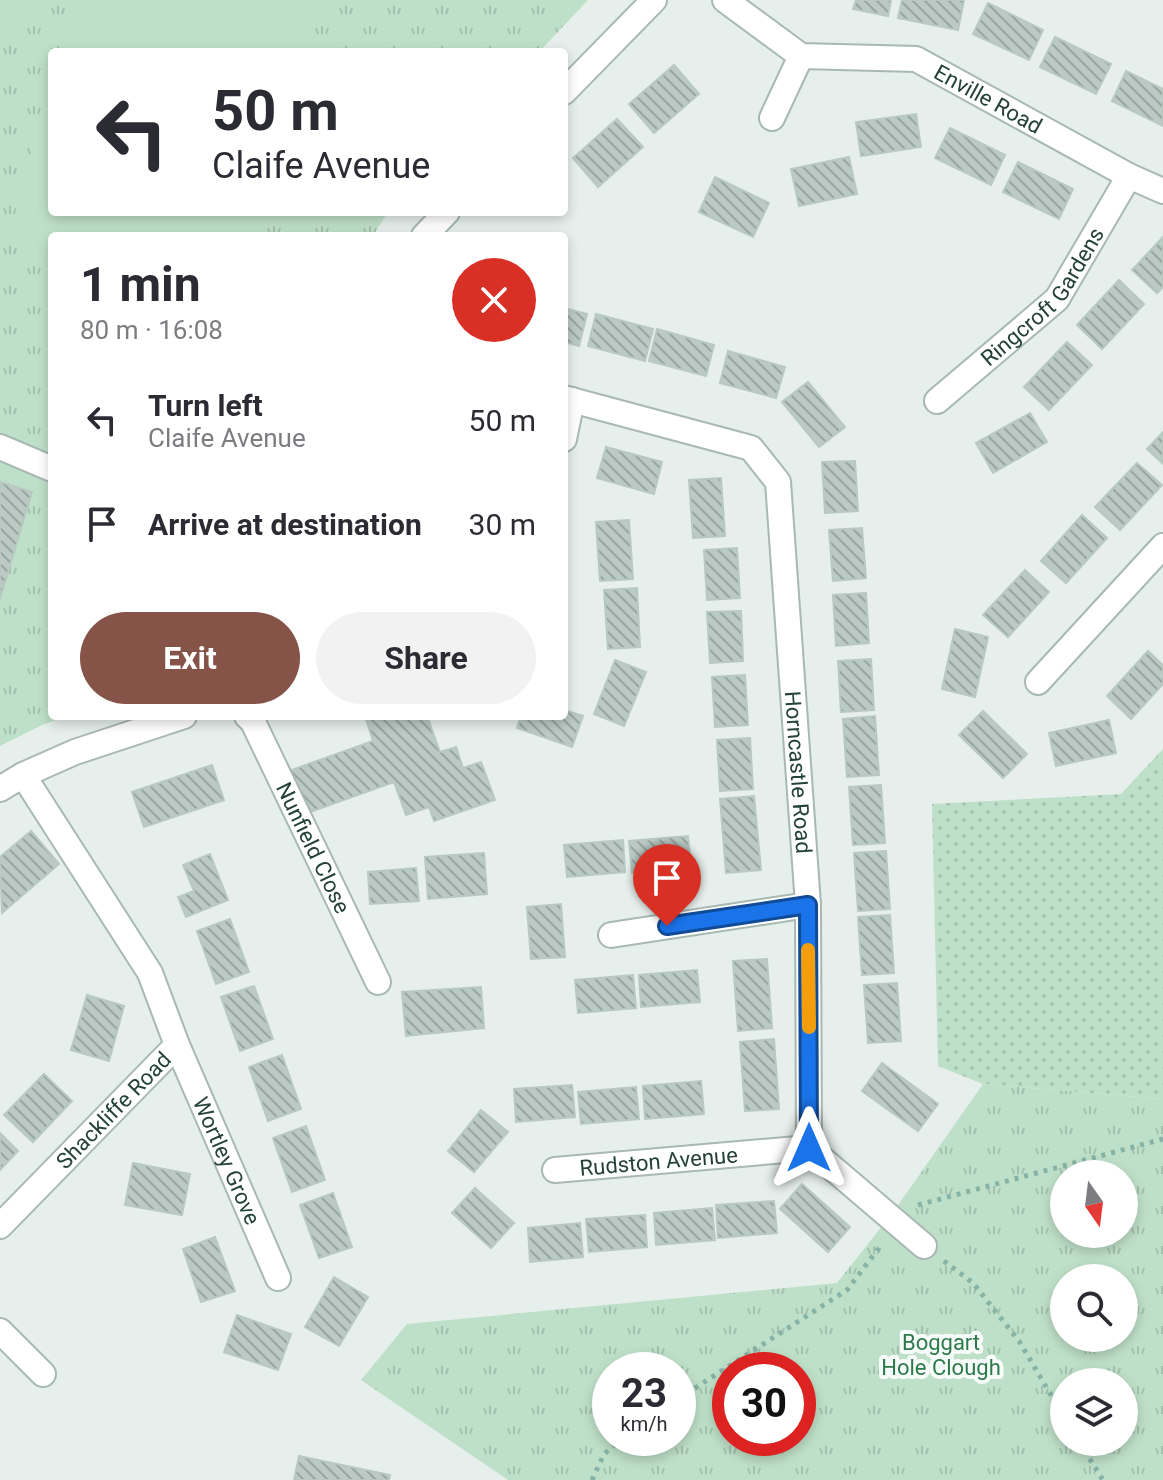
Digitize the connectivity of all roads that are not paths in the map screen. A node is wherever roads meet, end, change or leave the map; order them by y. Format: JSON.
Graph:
{"nodes":[{"id":1,"x":654,"y":0,"type":"edge"},
{"id":2,"x":725,"y":0,"type":"edge"},
{"id":3,"x":801,"y":56,"type":"junction"},
{"id":4,"x":568,"y":88,"type":"edge"},
{"id":5,"x":772,"y":118,"type":"dead end"},
{"id":6,"x":1129,"y":176,"type":"junction"},
{"id":7,"x":1163,"y":191,"type":"edge"},
{"id":8,"x":443,"y":216,"type":"edge"},
{"id":9,"x":428,"y":232,"type":"edge"},
{"id":10,"x":568,"y":399,"type":"edge"},
{"id":11,"x":937,"y":401,"type":"dead end"},
{"id":12,"x":0,"y":447,"type":"edge"},
{"id":13,"x":48,"y":467,"type":"edge"},
{"id":14,"x":1163,"y":546,"type":"edge"},
{"id":15,"x":1038,"y":682,"type":"dead end"},
{"id":16,"x":172,"y":720,"type":"edge"},
{"id":17,"x":251,"y":720,"type":"edge"},
{"id":18,"x":23,"y":775,"type":"junction"},
{"id":19,"x":0,"y":789,"type":"edge"},
{"id":20,"x":808,"y":905,"type":"junction"},
{"id":21,"x":611,"y":935,"type":"dead end"},
{"id":22,"x":378,"y":982,"type":"dead end"},
{"id":23,"x":177,"y":1045,"type":"junction"},
{"id":24,"x":809,"y":1148,"type":"junction"},
{"id":25,"x":555,"y":1170,"type":"dead end"},
{"id":26,"x":0,"y":1226,"type":"edge"},
{"id":27,"x":924,"y":1246,"type":"road end"},
{"id":28,"x":278,"y":1278,"type":"dead end"},
{"id":29,"x":0,"y":1331,"type":"edge"},
{"id":30,"x":43,"y":1374,"type":"dead end"}],
"edges":[{"from":1,"to":4,"type":"street"},
{"from":2,"to":3,"type":"street"},
{"from":3,"to":5,"type":"street"},
{"from":3,"to":6,"type":"street","name":"Enville Road"},
{"from":6,"to":7,"type":"street","name":"Enville Road"},
{"from":6,"to":11,"type":"street","name":"Ringcroft Gardens"},
{"from":8,"to":9,"type":"street"},
{"from":10,"to":20,"type":"street","name":"Horncastle Road"},
{"from":12,"to":13,"type":"street"},
{"from":14,"to":15,"type":"street"},
{"from":16,"to":18,"type":"street"},
{"from":17,"to":22,"type":"street","name":"Nunfield Close"},
{"from":18,"to":19,"type":"street"},
{"from":18,"to":23,"type":"street","name":"Shackliffe Road"},
{"from":20,"to":21,"type":"street"},
{"from":20,"to":24,"type":"street","name":"Horncastle Road"},
{"from":23,"to":26,"type":"street","name":"Shackliffe Road"},
{"from":23,"to":28,"type":"street","name":"Wortley Grove"},
{"from":24,"to":25,"type":"street","name":"Rudston Avenue"},
{"from":24,"to":27,"type":"street"},
{"from":29,"to":30,"type":"street"}]}
